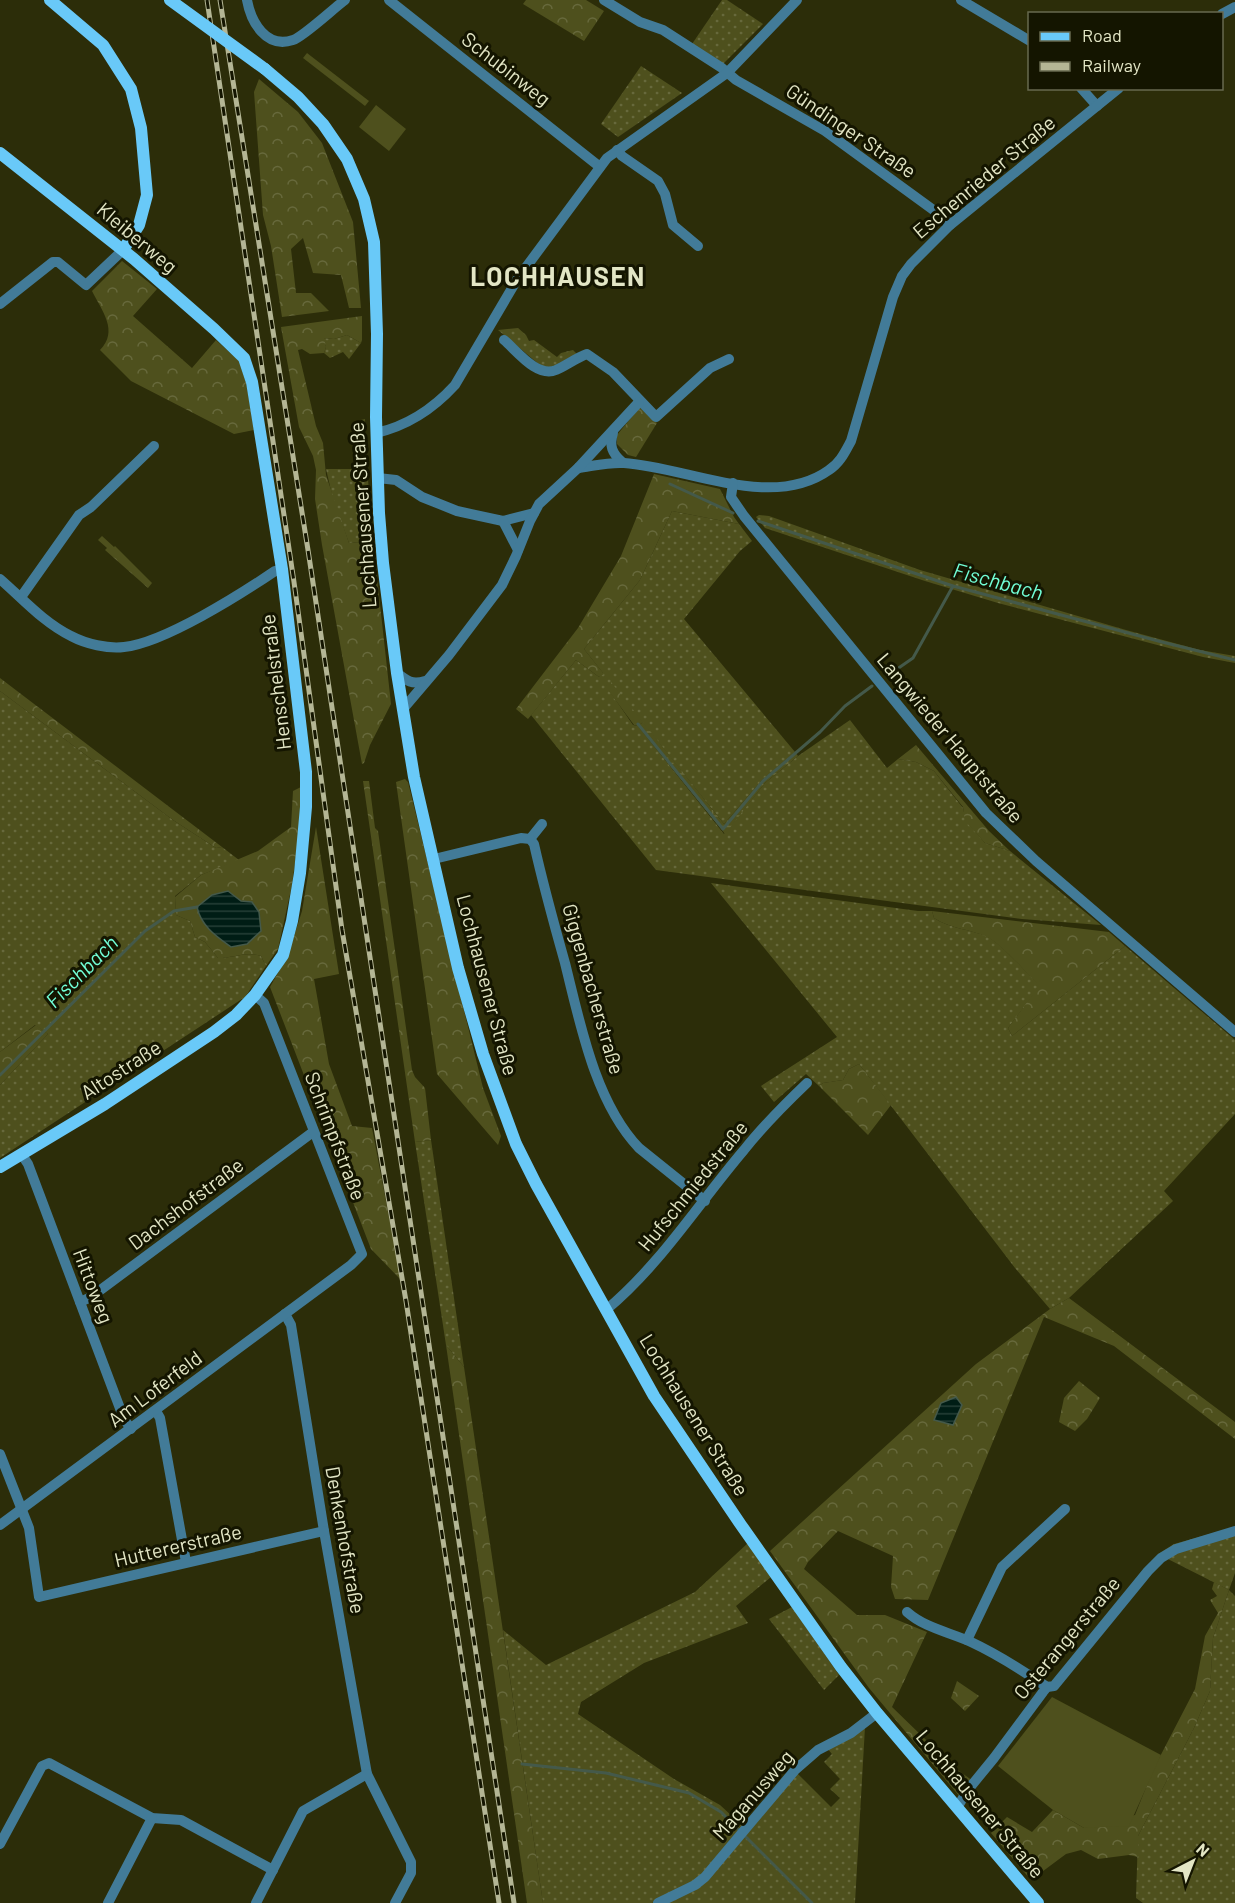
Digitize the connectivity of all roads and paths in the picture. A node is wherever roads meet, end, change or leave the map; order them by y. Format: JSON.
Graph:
{"nodes":[{"id":1,"x":50,"y":0,"type":"edge"},
{"id":2,"x":170,"y":0,"type":"edge"},
{"id":3,"x":247,"y":0,"type":"edge"},
{"id":4,"x":345,"y":0,"type":"edge"},
{"id":5,"x":389,"y":0,"type":"edge"},
{"id":6,"x":604,"y":0,"type":"edge"},
{"id":7,"x":797,"y":0,"type":"edge"},
{"id":8,"x":961,"y":0,"type":"edge"},
{"id":9,"x":1028,"y":40,"type":"edge"},
{"id":10,"x":728,"y":72,"type":"junction"},
{"id":11,"x":1083,"y":90,"type":"edge"},
{"id":12,"x":1117,"y":90,"type":"edge"},
{"id":13,"x":1097,"y":106,"type":"junction"},
{"id":14,"x":617,"y":150,"type":"junction"},
{"id":15,"x":0,"y":153,"type":"edge"},
{"id":16,"x":600,"y":167,"type":"junction"},
{"id":17,"x":950,"y":225,"type":"junction"},
{"id":18,"x":698,"y":246,"type":"dead end"},
{"id":19,"x":123,"y":250,"type":"junction"},
{"id":20,"x":0,"y":304,"type":"edge"},
{"id":21,"x":504,"y":340,"type":"dead end"},
{"id":22,"x":244,"y":358,"type":"joint"},
{"id":23,"x":729,"y":359,"type":"dead end"},
{"id":24,"x":639,"y":402,"type":"junction"},
{"id":25,"x":613,"y":432,"type":"junction"},
{"id":26,"x":376,"y":433,"type":"junction"},
{"id":27,"x":154,"y":446,"type":"dead end"},
{"id":28,"x":622,"y":462,"type":"junction"},
{"id":29,"x":578,"y":468,"type":"junction"},
{"id":30,"x":378,"y":478,"type":"junction"},
{"id":31,"x":733,"y":483,"type":"junction"},
{"id":32,"x":534,"y":513,"type":"junction"},
{"id":33,"x":503,"y":521,"type":"junction"},
{"id":34,"x":518,"y":550,"type":"junction"},
{"id":35,"x":282,"y":569,"type":"junction"},
{"id":36,"x":0,"y":579,"type":"edge"},
{"id":37,"x":21,"y":597,"type":"junction"},
{"id":38,"x":398,"y":673,"type":"junction"},
{"id":39,"x":425,"y":681,"type":"junction"},
{"id":40,"x":403,"y":709,"type":"junction"},
{"id":41,"x":542,"y":824,"type":"dead end"},
{"id":42,"x":530,"y":839,"type":"junction"},
{"id":43,"x":434,"y":859,"type":"junction"},
{"id":44,"x":255,"y":995,"type":"junction"},
{"id":45,"x":1235,"y":1032,"type":"edge"},
{"id":46,"x":807,"y":1083,"type":"dead end"},
{"id":47,"x":313,"y":1132,"type":"junction"},
{"id":48,"x":22,"y":1155,"type":"junction"},
{"id":49,"x":0,"y":1167,"type":"edge"},
{"id":50,"x":705,"y":1201,"type":"junction"},
{"id":51,"x":330,"y":1280,"type":"joint"},
{"id":52,"x":80,"y":1302,"type":"junction"},
{"id":53,"x":606,"y":1310,"type":"junction"},
{"id":54,"x":285,"y":1314,"type":"junction"},
{"id":55,"x":156,"y":1411,"type":"junction"},
{"id":56,"x":131,"y":1429,"type":"junction"},
{"id":57,"x":0,"y":1454,"type":"edge"},
{"id":58,"x":21,"y":1509,"type":"junction"},
{"id":59,"x":1065,"y":1509,"type":"dead end"},
{"id":60,"x":0,"y":1525,"type":"edge"},
{"id":61,"x":324,"y":1531,"type":"junction"},
{"id":62,"x":1235,"y":1531,"type":"edge"},
{"id":63,"x":186,"y":1562,"type":"junction"},
{"id":64,"x":907,"y":1612,"type":"dead end"},
{"id":65,"x":967,"y":1640,"type":"junction"},
{"id":66,"x":1047,"y":1687,"type":"junction"},
{"id":67,"x":877,"y":1713,"type":"junction"},
{"id":68,"x":367,"y":1774,"type":"junction"},
{"id":69,"x":957,"y":1808,"type":"junction"},
{"id":70,"x":152,"y":1818,"type":"junction"},
{"id":71,"x":0,"y":1844,"type":"edge"},
{"id":72,"x":273,"y":1870,"type":"junction"},
{"id":73,"x":108,"y":1903,"type":"edge"},
{"id":74,"x":256,"y":1903,"type":"edge"},
{"id":75,"x":395,"y":1903,"type":"edge"},
{"id":76,"x":658,"y":1903,"type":"edge"},
{"id":77,"x":1038,"y":1903,"type":"edge"}],
"edges":[{"from":1,"to":19,"type":"main road"},
{"from":2,"to":26,"type":"main road","name":"Lochhausener Straße","bridge":true},
{"from":3,"to":4,"type":"street"},
{"from":5,"to":16,"type":"street","name":"Schubinweg"},
{"from":6,"to":10,"type":"street","name":"Gündinger Straße"},
{"from":7,"to":10,"type":"street"},
{"from":8,"to":9,"type":"street"},
{"from":10,"to":14,"type":"street"},
{"from":10,"to":17,"type":"street","name":"Gündinger Straße"},
{"from":11,"to":13,"type":"street"},
{"from":12,"to":13,"type":"street","name":"Eschenrieder Straße"},
{"from":13,"to":17,"type":"street","name":"Eschenrieder Straße"},
{"from":14,"to":16,"type":"street"},
{"from":14,"to":18,"type":"street"},
{"from":15,"to":19,"type":"main road","name":"Kleiberweg"},
{"from":16,"to":26,"type":"street"},
{"from":17,"to":31,"type":"street","name":"Eschenrieder Straße"},
{"from":19,"to":20,"type":"street"},
{"from":19,"to":22,"type":"main road","name":"Kleiberweg"},
{"from":21,"to":24,"type":"street"},
{"from":22,"to":35,"type":"main road","name":"Henschelstraße"},
{"from":23,"to":24,"type":"street"},
{"from":24,"to":25,"type":"street"},
{"from":25,"to":28,"type":"street"},
{"from":25,"to":29,"type":"street"},
{"from":26,"to":30,"type":"main road","name":"Lochhausener Straße"},
{"from":27,"to":37,"type":"street"},
{"from":28,"to":29,"type":"street"},
{"from":28,"to":31,"type":"street","name":"Eschenrieder Straße"},
{"from":29,"to":32,"type":"street"},
{"from":30,"to":33,"type":"street"},
{"from":30,"to":38,"type":"main road","name":"Lochhausener Straße"},
{"from":31,"to":45,"type":"street","name":"Langwieder Hauptstraße"},
{"from":32,"to":33,"type":"street"},
{"from":32,"to":34,"type":"street"},
{"from":33,"to":34,"type":"street"},
{"from":34,"to":39,"type":"street"},
{"from":35,"to":37,"type":"street"},
{"from":35,"to":44,"type":"main road","name":"Henschelstraße"},
{"from":36,"to":37,"type":"street"},
{"from":38,"to":39,"type":"street"},
{"from":38,"to":40,"type":"main road","name":"Lochhausener Straße"},
{"from":39,"to":40,"type":"street"},
{"from":40,"to":43,"type":"main road","name":"Lochhausener Straße"},
{"from":41,"to":42,"type":"street"},
{"from":42,"to":43,"type":"street"},
{"from":42,"to":50,"type":"street","name":"Giggenbacherstraße"},
{"from":43,"to":53,"type":"main road","name":"Lochhausener Straße"},
{"from":44,"to":47,"type":"street","name":"Schrimpfstraße"},
{"from":44,"to":48,"type":"main road","name":"Altostraße"},
{"from":46,"to":50,"type":"street","name":"Hufschmiedstraße"},
{"from":47,"to":51,"type":"street","name":"Schrimpfstraße"},
{"from":47,"to":52,"type":"street","name":"Dachshofstraße"},
{"from":48,"to":49,"type":"main road","name":"Altostraße"},
{"from":48,"to":52,"type":"street","name":"Hittoweg"},
{"from":50,"to":53,"type":"street","name":"Hufschmiedstraße"},
{"from":51,"to":54,"type":"street","name":"Am Loferfeld"},
{"from":52,"to":56,"type":"street","name":"Hittoweg"},
{"from":53,"to":67,"type":"main road","name":"Lochhausener Straße"},
{"from":54,"to":55,"type":"street","name":"Am Loferfeld"},
{"from":54,"to":61,"type":"street","name":"Denkenhofstraße"},
{"from":55,"to":56,"type":"street","name":"Am Loferfeld"},
{"from":55,"to":63,"type":"street"},
{"from":56,"to":58,"type":"street","name":"Am Loferfeld"},
{"from":57,"to":58,"type":"street"},
{"from":58,"to":60,"type":"street","name":"Am Loferfeld"},
{"from":58,"to":63,"type":"street","name":"Huttererstraße"},
{"from":59,"to":65,"type":"street"},
{"from":61,"to":63,"type":"street","name":"Huttererstraße"},
{"from":61,"to":68,"type":"street","name":"Denkenhofstraße"},
{"from":62,"to":66,"type":"street","name":"Osterangerstraße"},
{"from":64,"to":65,"type":"street"},
{"from":65,"to":66,"type":"street"},
{"from":66,"to":69,"type":"street","name":"Osterangerstraße"},
{"from":67,"to":69,"type":"main road","name":"Lochhausener Straße"},
{"from":67,"to":76,"type":"street","name":"Maganusweg"},
{"from":68,"to":72,"type":"street"},
{"from":68,"to":75,"type":"street","name":"Denkenhofstraße"},
{"from":69,"to":77,"type":"main road","name":"Lochhausener Straße"},
{"from":70,"to":71,"type":"street"},
{"from":70,"to":72,"type":"street"},
{"from":70,"to":73,"type":"street"},
{"from":72,"to":74,"type":"street"}]}
